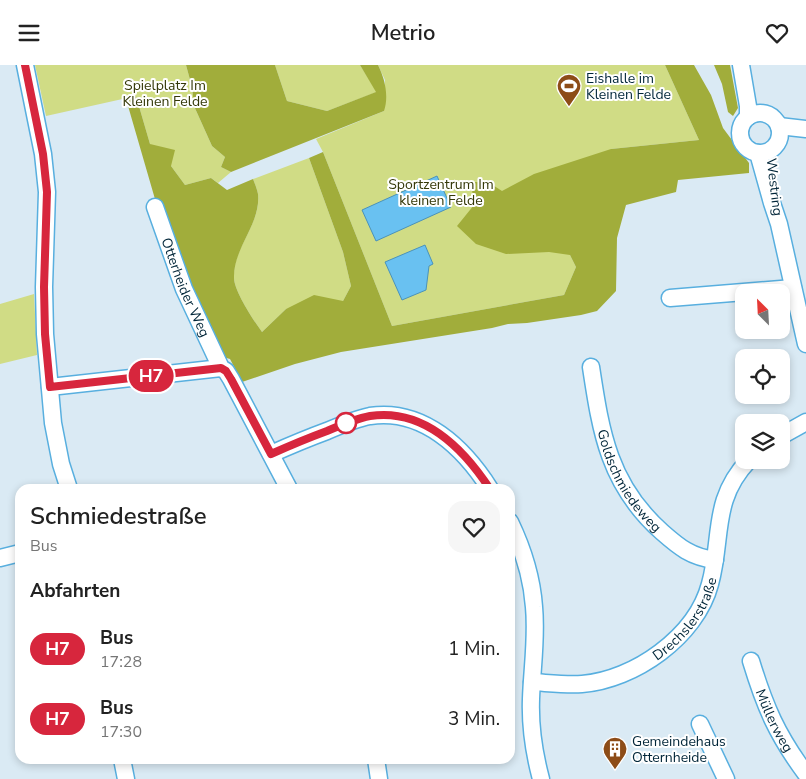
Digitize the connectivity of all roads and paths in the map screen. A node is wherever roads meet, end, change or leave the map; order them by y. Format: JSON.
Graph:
{"nodes":[{"id":1,"x":25,"y":65,"type":"edge"},
{"id":2,"x":741,"y":65,"type":"edge"},
{"id":3,"x":750,"y":65,"type":"edge"},
{"id":4,"x":755,"y":115,"type":"junction"},
{"id":5,"x":806,"y":129,"type":"edge"},
{"id":6,"x":806,"y":138,"type":"edge"},
{"id":7,"x":772,"y":142,"type":"junction"},
{"id":8,"x":155,"y":207,"type":"dead end"},
{"id":9,"x":793,"y":289,"type":"junction"},
{"id":10,"x":670,"y":298,"type":"dead end"},
{"id":11,"x":806,"y":344,"type":"edge"},
{"id":12,"x":591,"y":367,"type":"dead end"},
{"id":13,"x":221,"y":368,"type":"junction"},
{"id":14,"x":50,"y":387,"type":"junction"},
{"id":15,"x":806,"y":422,"type":"edge"},
{"id":16,"x":790,"y":430,"type":"edge"},
{"id":17,"x":271,"y":454,"type":"junction"},
{"id":18,"x":741,"y":469,"type":"edge"},
{"id":19,"x":67,"y":484,"type":"edge"},
{"id":20,"x":286,"y":484,"type":"edge"},
{"id":21,"x":486,"y":484,"type":"edge"},
{"id":22,"x":515,"y":534,"type":"edge"},
{"id":23,"x":15,"y":554,"type":"edge"},
{"id":24,"x":0,"y":558,"type":"edge"},
{"id":25,"x":715,"y":560,"type":"junction"},
{"id":26,"x":752,"y":661,"type":"dead end"},
{"id":27,"x":532,"y":682,"type":"junction"},
{"id":28,"x":700,"y":724,"type":"dead end"},
{"id":29,"x":123,"y":764,"type":"edge"},
{"id":30,"x":377,"y":764,"type":"edge"},
{"id":31,"x":806,"y":774,"type":"edge"},
{"id":32,"x":126,"y":779,"type":"edge"},
{"id":33,"x":379,"y":779,"type":"edge"},
{"id":34,"x":541,"y":779,"type":"edge"},
{"id":35,"x":726,"y":779,"type":"edge"}],
"edges":[{"from":1,"to":14,"type":"street"},
{"from":2,"to":4,"type":"street"},
{"from":3,"to":4,"type":"street"},
{"from":4,"to":7,"type":"street"},
{"from":4,"to":7,"type":"street"},
{"from":5,"to":7,"type":"street"},
{"from":6,"to":7,"type":"street"},
{"from":7,"to":9,"type":"street","name":"Westring"},
{"from":8,"to":13,"type":"street","name":"Otterheider Weg"},
{"from":9,"to":10,"type":"street"},
{"from":9,"to":11,"type":"street","name":"Westring"},
{"from":12,"to":25,"type":"street","name":"Goldschmiedeweg"},
{"from":13,"to":14,"type":"street"},
{"from":13,"to":17,"type":"street","name":"Otterheider Weg"},
{"from":14,"to":19,"type":"street"},
{"from":15,"to":16,"type":"street"},
{"from":17,"to":20,"type":"street","name":"Otterheider Weg"},
{"from":17,"to":21,"type":"street"},
{"from":18,"to":25,"type":"street","name":"Drechslerstraße"},
{"from":22,"to":27,"type":"street"},
{"from":23,"to":24,"type":"street"},
{"from":25,"to":27,"type":"street","name":"Drechslerstraße"},
{"from":26,"to":31,"type":"street","name":"Müllerweg"},
{"from":27,"to":34,"type":"street"},
{"from":28,"to":35,"type":"street"},
{"from":29,"to":32,"type":"street"},
{"from":30,"to":33,"type":"street"}]}
